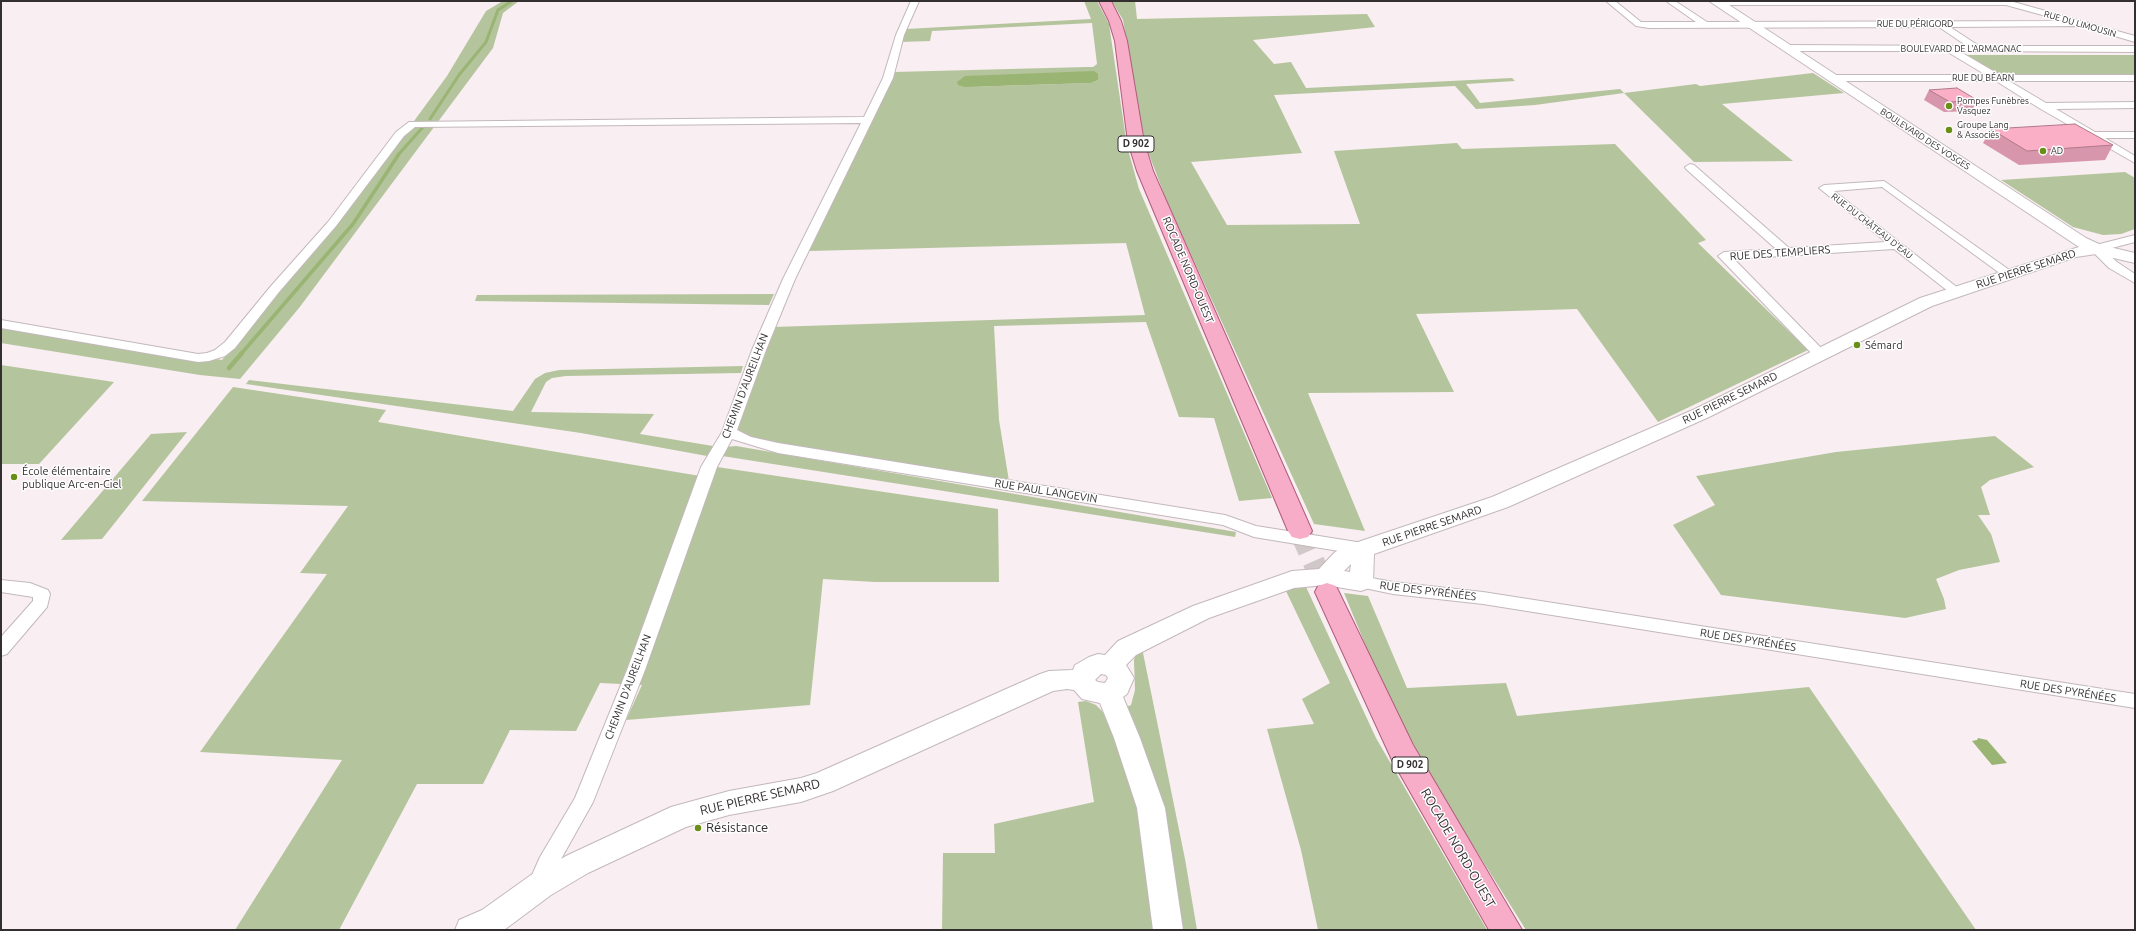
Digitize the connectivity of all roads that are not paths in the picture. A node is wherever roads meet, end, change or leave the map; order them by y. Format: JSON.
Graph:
{"nodes":[{"id":1,"x":915,"y":1,"type":"edge"},
{"id":2,"x":1105,"y":1,"type":"edge"},
{"id":3,"x":1610,"y":1,"type":"edge"},
{"id":4,"x":1670,"y":1,"type":"edge"},
{"id":5,"x":1716,"y":2,"type":"edge"},
{"id":6,"x":1907,"y":2,"type":"edge"},
{"id":7,"x":2003,"y":2,"type":"edge"},
{"id":8,"x":1751,"y":24,"type":"junction"},
{"id":9,"x":2080,"y":24,"type":"junction"},
{"id":10,"x":1705,"y":25,"type":"junction"},
{"id":11,"x":1942,"y":25,"type":"junction"},
{"id":12,"x":2135,"y":39,"type":"edge"},
{"id":13,"x":1786,"y":48,"type":"junction"},
{"id":14,"x":1949,"y":49,"type":"junction"},
{"id":15,"x":1978,"y":49,"type":"junction"},
{"id":16,"x":2135,"y":49,"type":"edge"},
{"id":17,"x":1831,"y":78,"type":"junction"},
{"id":18,"x":1995,"y":78,"type":"junction"},
{"id":19,"x":2135,"y":78,"type":"edge"},
{"id":20,"x":2135,"y":105,"type":"edge"},
{"id":21,"x":2042,"y":106,"type":"junction"},
{"id":22,"x":866,"y":120,"type":"junction"},
{"id":23,"x":2094,"y":136,"type":"junction"},
{"id":24,"x":2135,"y":136,"type":"edge"},
{"id":25,"x":2135,"y":160,"type":"edge"},
{"id":26,"x":1690,"y":167,"type":"dead end"},
{"id":27,"x":2135,"y":238,"type":"edge"},
{"id":28,"x":1897,"y":245,"type":"junction"},
{"id":29,"x":2096,"y":249,"type":"junction"},
{"id":30,"x":1786,"y":252,"type":"junction"},
{"id":31,"x":2135,"y":258,"type":"edge"},
{"id":32,"x":2009,"y":274,"type":"junction"},
{"id":33,"x":2135,"y":279,"type":"edge"},
{"id":34,"x":1957,"y":292,"type":"junction"},
{"id":35,"x":1,"y":324,"type":"edge"},
{"id":36,"x":1820,"y":354,"type":"junction"},
{"id":37,"x":729,"y":432,"type":"junction"},
{"id":38,"x":1300,"y":531,"type":"tunnel mouth"},
{"id":39,"x":1363,"y":549,"type":"junction"},
{"id":40,"x":1361,"y":582,"type":"junction"},
{"id":41,"x":1326,"y":585,"type":"junction"},
{"id":42,"x":1,"y":586,"type":"edge"},
{"id":43,"x":1,"y":649,"type":"edge"},
{"id":44,"x":1110,"y":666,"type":"junction"},
{"id":45,"x":1082,"y":681,"type":"junction"},
{"id":46,"x":1109,"y":694,"type":"junction"},
{"id":47,"x":2135,"y":701,"type":"edge"},
{"id":48,"x":541,"y":885,"type":"junction"},
{"id":49,"x":470,"y":930,"type":"edge"},
{"id":50,"x":1168,"y":930,"type":"edge"},
{"id":51,"x":1506,"y":930,"type":"edge"}],
"edges":[{"from":1,"to":22,"type":"street","name":"CHEMIN D'AUREILHAN"},
{"from":2,"to":38,"type":"main road","name":"ROCADE NORD-OUEST","number":"D 902"},
{"from":3,"to":10,"type":"street","name":"RUE DU PÉRIGORD"},
{"from":4,"to":10,"type":"street"},
{"from":5,"to":6,"type":"street","name":"RUE DU LIMOUSIN"},
{"from":5,"to":8,"type":"main road","name":"BOULEVARD DES VOSGES"},
{"from":6,"to":7,"type":"street","name":"RUE DU LIMOUSIN"},
{"from":6,"to":11,"type":"street"},
{"from":7,"to":9,"type":"street","name":"RUE DU LIMOUSIN"},
{"from":8,"to":10,"type":"street","name":"RUE DU PÉRIGORD"},
{"from":8,"to":11,"type":"street","name":"RUE DU PÉRIGORD"},
{"from":8,"to":13,"type":"main road","name":"BOULEVARD DES VOSGES"},
{"from":9,"to":11,"type":"street","name":"RUE DU PÉRIGORD"},
{"from":9,"to":12,"type":"street","name":"RUE DU LIMOUSIN"},
{"from":11,"to":15,"type":"street"},
{"from":13,"to":14,"type":"street","name":"BOULEVARD DE L'ARMAGNAC"},
{"from":13,"to":17,"type":"main road","name":"BOULEVARD DES VOSGES"},
{"from":14,"to":15,"type":"street","name":"BOULEVARD DE L'ARMAGNAC"},
{"from":14,"to":18,"type":"street"},
{"from":15,"to":16,"type":"street","name":"BOULEVARD DE L'ARMAGNAC"},
{"from":17,"to":18,"type":"street","name":"RUE DU BÉARN"},
{"from":17,"to":29,"type":"main road","name":"BOULEVARD DES VOSGES"},
{"from":18,"to":19,"type":"street","name":"RUE DU BÉARN"},
{"from":18,"to":21,"type":"street"},
{"from":20,"to":21,"type":"street"},
{"from":21,"to":23,"type":"street"},
{"from":22,"to":35,"type":"street"},
{"from":22,"to":37,"type":"street","name":"CHEMIN D'AUREILHAN"},
{"from":23,"to":24,"type":"street"},
{"from":23,"to":25,"type":"street"},
{"from":26,"to":30,"type":"street"},
{"from":27,"to":29,"type":"street"},
{"from":28,"to":30,"type":"street","name":"RUE DES TEMPLIERS"},
{"from":28,"to":32,"type":"street","name":"RUE DU CHÂTEAU D'EAU"},
{"from":28,"to":34,"type":"street","name":"RUE DU CHÂTEAU D'EAU"},
{"from":29,"to":31,"type":"main road"},
{"from":29,"to":32,"type":"main road","name":"RUE PIERRE SEMARD"},
{"from":29,"to":33,"type":"street","name":"BOULEVARD DES VOSGES"},
{"from":30,"to":36,"type":"street","name":"RUE DES TEMPLIERS"},
{"from":32,"to":34,"type":"main road","name":"RUE PIERRE SEMARD"},
{"from":34,"to":36,"type":"main road","name":"RUE PIERRE SEMARD"},
{"from":36,"to":39,"type":"main road","name":"RUE PIERRE SEMARD"},
{"from":37,"to":39,"type":"street","name":"RUE PAUL LANGEVIN"},
{"from":37,"to":48,"type":"street","name":"CHEMIN D'AUREILHAN"},
{"from":39,"to":40,"type":"main road"},
{"from":39,"to":41,"type":"main road","name":"RUE PIERRE SEMARD"},
{"from":40,"to":41,"type":"main road"},
{"from":40,"to":47,"type":"street","name":"RUE DES PYRÉNÉES"},
{"from":41,"to":44,"type":"main road"},
{"from":41,"to":51,"type":"main road","name":"ROCADE NORD-OUEST","number":"D 902"},
{"from":42,"to":43,"type":"street"},
{"from":44,"to":45,"type":"main road"},
{"from":44,"to":46,"type":"main road"},
{"from":45,"to":46,"type":"main road"},
{"from":45,"to":48,"type":"main road","name":"RUE PIERRE SEMARD"},
{"from":46,"to":50,"type":"main road"},
{"from":48,"to":49,"type":"main road","name":"RUE PIERRE SEMARD"}]}
